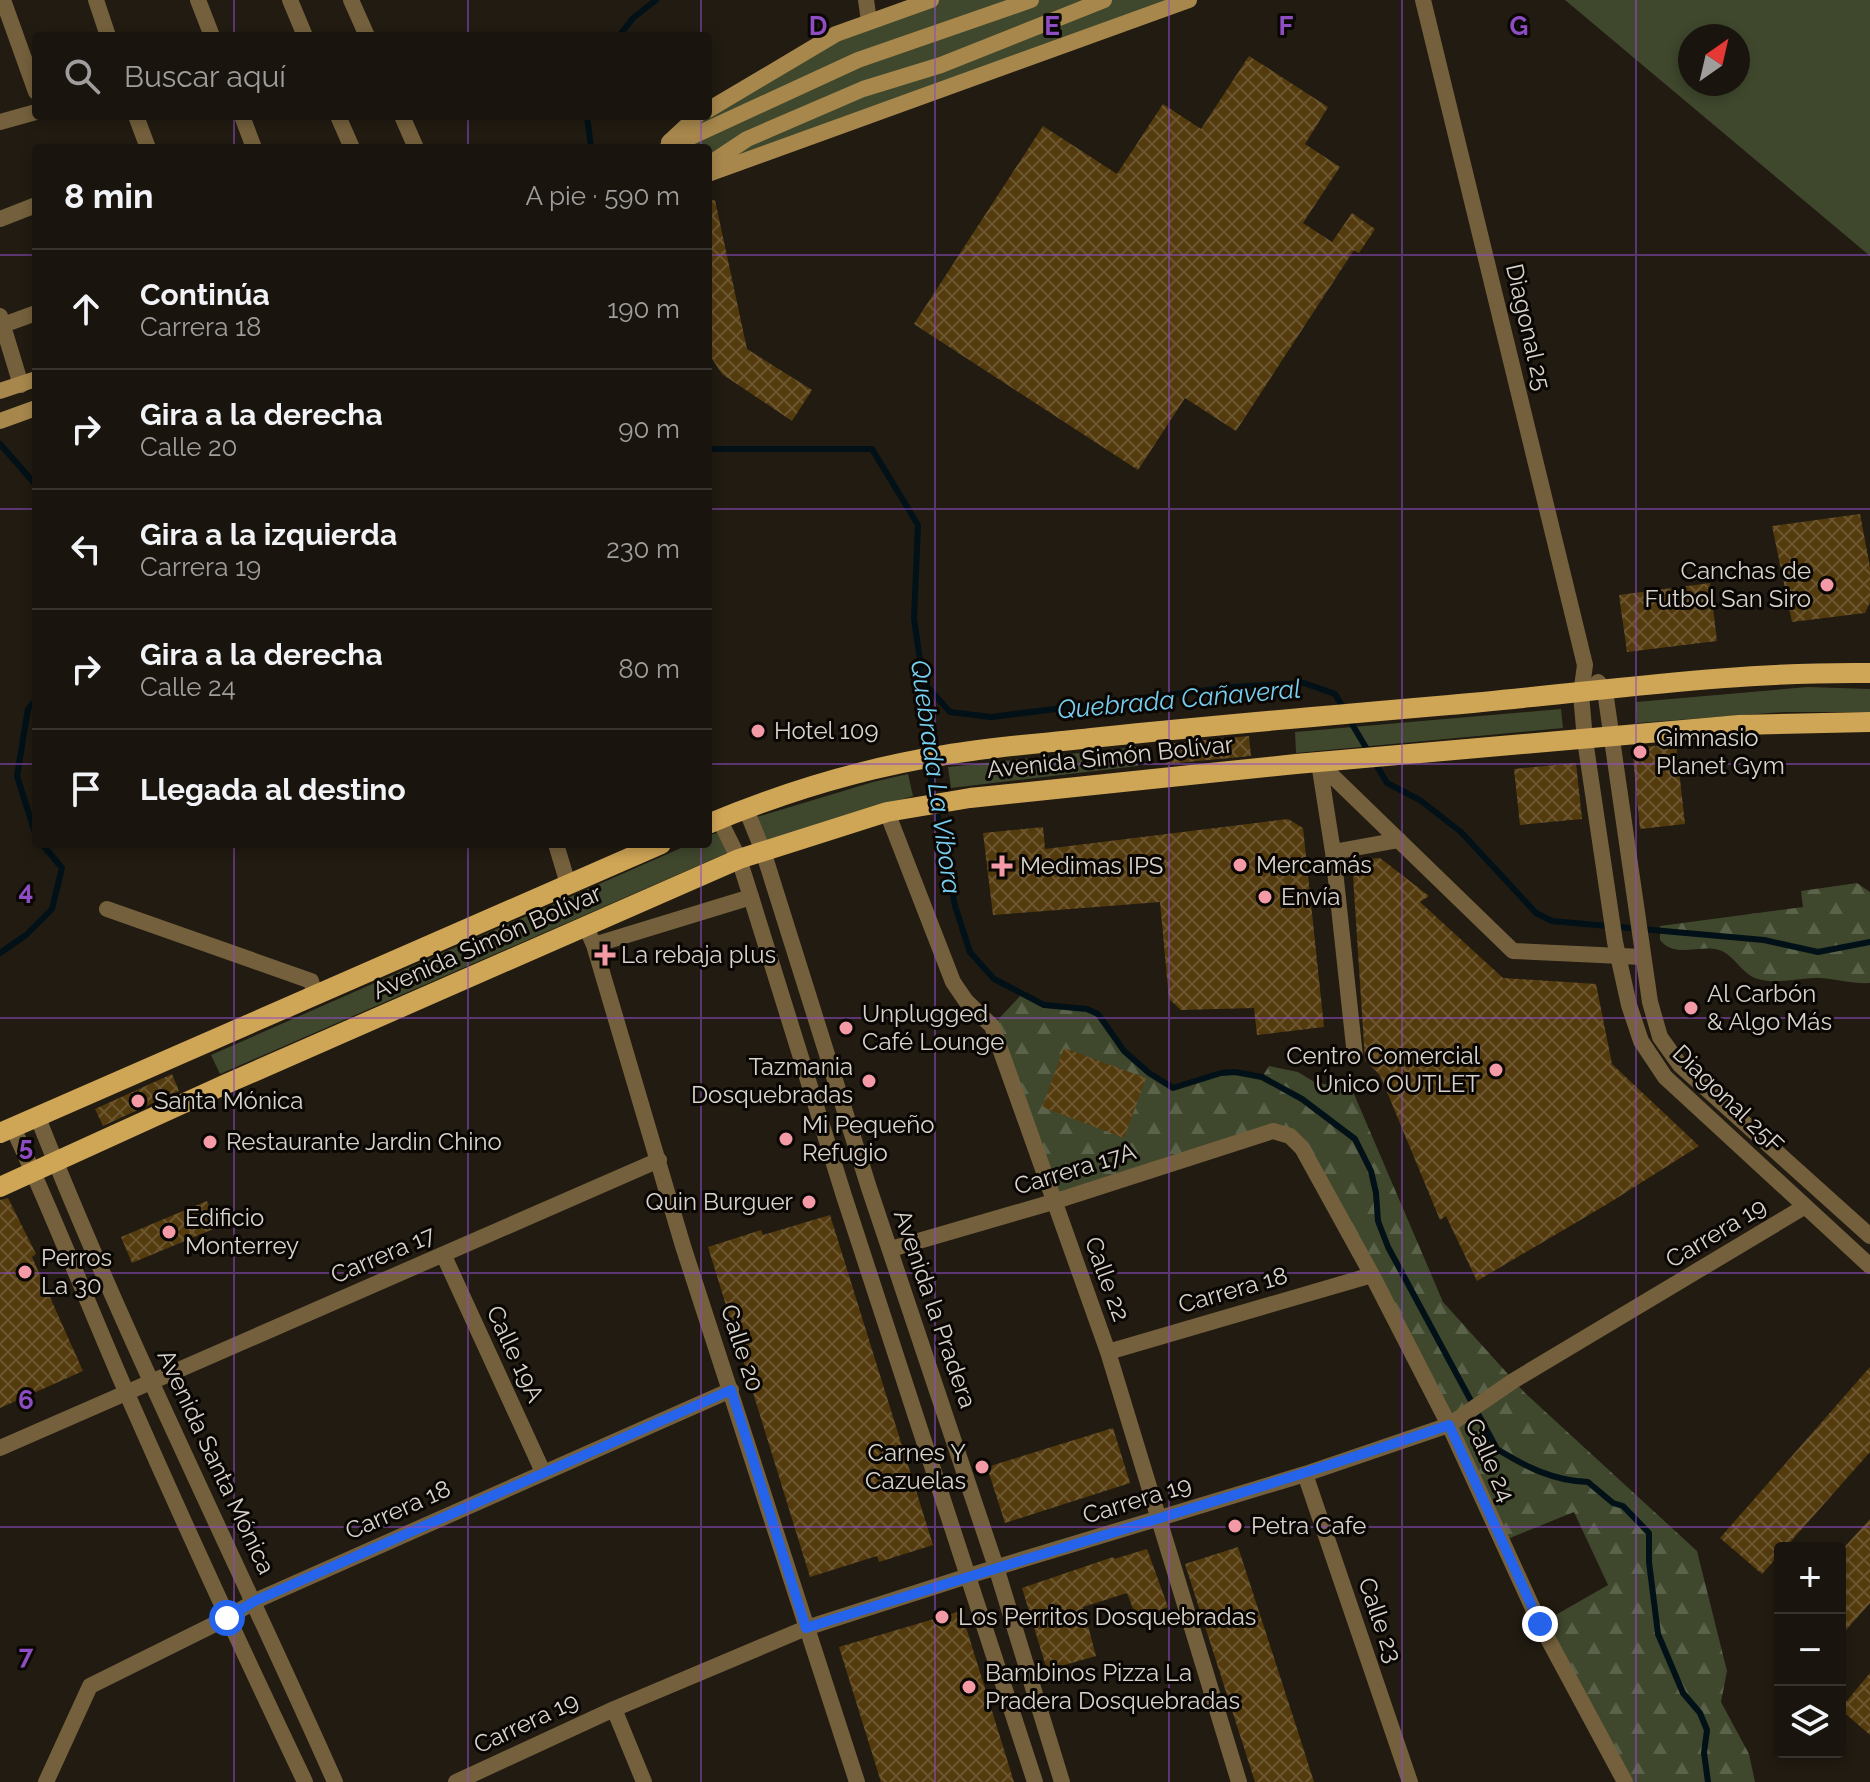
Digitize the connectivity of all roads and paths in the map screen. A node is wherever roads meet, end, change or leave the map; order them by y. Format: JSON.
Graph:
{"nodes":[{"id":1,"x":3,"y":0,"type":"edge"},
{"id":2,"x":96,"y":0,"type":"edge"},
{"id":3,"x":198,"y":0,"type":"edge"},
{"id":4,"x":290,"y":0,"type":"edge"},
{"id":5,"x":351,"y":0,"type":"edge"},
{"id":6,"x":866,"y":0,"type":"edge"},
{"id":7,"x":931,"y":0,"type":"edge"},
{"id":8,"x":1031,"y":0,"type":"edge"},
{"id":9,"x":1104,"y":0,"type":"edge"},
{"id":10,"x":1189,"y":0,"type":"edge"},
{"id":11,"x":1423,"y":0,"type":"edge"},
{"id":12,"x":869,"y":21,"type":"junction"},
{"id":13,"x":107,"y":32,"type":"edge"},
{"id":14,"x":210,"y":32,"type":"edge"},
{"id":15,"x":303,"y":32,"type":"edge"},
{"id":16,"x":365,"y":32,"type":"edge"},
{"id":17,"x":32,"y":81,"type":"edge"},
{"id":18,"x":712,"y":108,"type":"edge"},
{"id":19,"x":32,"y":113,"type":"edge"},
{"id":20,"x":138,"y":120,"type":"edge"},
{"id":21,"x":244,"y":120,"type":"edge"},
{"id":22,"x":340,"y":120,"type":"edge"},
{"id":23,"x":404,"y":120,"type":"edge"},
{"id":24,"x":693,"y":120,"type":"edge"},
{"id":25,"x":0,"y":122,"type":"edge"},
{"id":26,"x":146,"y":144,"type":"edge"},
{"id":27,"x":252,"y":144,"type":"edge"},
{"id":28,"x":350,"y":144,"type":"edge"},
{"id":29,"x":414,"y":144,"type":"edge"},
{"id":30,"x":669,"y":144,"type":"edge"},
{"id":31,"x":674,"y":144,"type":"edge"},
{"id":32,"x":712,"y":162,"type":"edge"},
{"id":33,"x":712,"y":173,"type":"edge"},
{"id":34,"x":32,"y":207,"type":"edge"},
{"id":35,"x":0,"y":219,"type":"edge"},
{"id":36,"x":32,"y":314,"type":"edge"},
{"id":37,"x":2,"y":320,"type":"edge"},
{"id":38,"x":29,"y":382,"type":"edge"},
{"id":39,"x":1,"y":391,"type":"edge"},
{"id":40,"x":32,"y":409,"type":"edge"},
{"id":41,"x":5,"y":419,"type":"edge"},
{"id":42,"x":1585,"y":665,"type":"junction"},
{"id":43,"x":1870,"y":673,"type":"edge"},
{"id":44,"x":1605,"y":691,"type":"junction"},
{"id":45,"x":1581,"y":694,"type":"junction"},
{"id":46,"x":1870,"y":722,"type":"edge"},
{"id":47,"x":1610,"y":737,"type":"junction"},
{"id":48,"x":1585,"y":740,"type":"junction"},
{"id":49,"x":1319,"y":763,"type":"junction"},
{"id":50,"x":746,"y":809,"type":"junction"},
{"id":51,"x":887,"y":812,"type":"junction"},
{"id":52,"x":714,"y":822,"type":"edge"},
{"id":53,"x":1399,"y":840,"type":"junction"},
{"id":54,"x":557,"y":848,"type":"edge"},
{"id":55,"x":652,"y":848,"type":"edge"},
{"id":56,"x":763,"y":851,"type":"junction"},
{"id":57,"x":1333,"y":852,"type":"junction"},
{"id":58,"x":739,"y":859,"type":"junction"},
{"id":59,"x":568,"y":884,"type":"junction"},
{"id":60,"x":751,"y":897,"type":"junction"},
{"id":61,"x":107,"y":909,"type":"dead end"},
{"id":62,"x":590,"y":936,"type":"junction"},
{"id":63,"x":1617,"y":949,"type":"junction"},
{"id":64,"x":1642,"y":957,"type":"junction"},
{"id":65,"x":315,"y":995,"type":"junction"},
{"id":66,"x":1355,"y":1056,"type":"dead end"},
{"id":67,"x":38,"y":1118,"type":"junction"},
{"id":68,"x":7,"y":1130,"type":"edge"},
{"id":69,"x":1273,"y":1131,"type":"joint"},
{"id":70,"x":659,"y":1160,"type":"junction"},
{"id":71,"x":55,"y":1161,"type":"junction"},
{"id":72,"x":34,"y":1171,"type":"junction"},
{"id":73,"x":0,"y":1187,"type":"edge"},
{"id":74,"x":1820,"y":1190,"type":"junction"},
{"id":75,"x":1053,"y":1202,"type":"junction"},
{"id":76,"x":1804,"y":1207,"type":"junction"},
{"id":77,"x":1870,"y":1236,"type":"edge"},
{"id":78,"x":891,"y":1249,"type":"junction"},
{"id":79,"x":444,"y":1256,"type":"junction"},
{"id":80,"x":1870,"y":1266,"type":"edge"},
{"id":81,"x":1372,"y":1275,"type":"junction"},
{"id":82,"x":1108,"y":1352,"type":"junction"},
{"id":83,"x":150,"y":1381,"type":"junction"},
{"id":84,"x":731,"y":1390,"type":"junction"},
{"id":85,"x":126,"y":1392,"type":"junction"},
{"id":86,"x":1449,"y":1425,"type":"junction"},
{"id":87,"x":0,"y":1448,"type":"edge"},
{"id":88,"x":543,"y":1472,"type":"junction"},
{"id":89,"x":1305,"y":1474,"type":"junction"},
{"id":90,"x":1157,"y":1519,"type":"junction"},
{"id":91,"x":996,"y":1567,"type":"junction"},
{"id":92,"x":968,"y":1576,"type":"junction"},
{"id":93,"x":255,"y":1601,"type":"junction"},
{"id":94,"x":227,"y":1618,"type":"junction"},
{"id":95,"x":806,"y":1628,"type":"junction"},
{"id":96,"x":614,"y":1709,"type":"junction"},
{"id":97,"x":46,"y":1782,"type":"edge"},
{"id":98,"x":305,"y":1782,"type":"edge"},
{"id":99,"x":335,"y":1782,"type":"edge"},
{"id":100,"x":456,"y":1782,"type":"edge"},
{"id":101,"x":644,"y":1782,"type":"edge"},
{"id":102,"x":857,"y":1782,"type":"edge"},
{"id":103,"x":1035,"y":1782,"type":"edge"},
{"id":104,"x":1062,"y":1782,"type":"edge"},
{"id":105,"x":1239,"y":1782,"type":"edge"},
{"id":106,"x":1410,"y":1782,"type":"edge"},
{"id":107,"x":1625,"y":1782,"type":"edge"}],
"edges":[{"from":1,"to":17,"type":"street"},
{"from":2,"to":13,"type":"street"},
{"from":3,"to":14,"type":"street"},
{"from":4,"to":15,"type":"street"},
{"from":5,"to":16,"type":"street"},
{"from":6,"to":12,"type":"street"},
{"from":7,"to":12,"type":"main road"},
{"from":8,"to":31,"type":"main road"},
{"from":9,"to":32,"type":"main road"},
{"from":10,"to":33,"type":"main road"},
{"from":11,"to":42,"type":"street","name":"Diagonal 25"},
{"from":12,"to":18,"type":"main road"},
{"from":19,"to":25,"type":"street"},
{"from":20,"to":26,"type":"street"},
{"from":21,"to":27,"type":"street"},
{"from":22,"to":28,"type":"street"},
{"from":23,"to":29,"type":"street"},
{"from":24,"to":30,"type":"main road"},
{"from":34,"to":35,"type":"street"},
{"from":36,"to":37,"type":"street"},
{"from":37,"to":38,"type":"street"},
{"from":38,"to":39,"type":"main road"},
{"from":40,"to":41,"type":"main road"},
{"from":42,"to":44,"type":"street","name":"Diagonal 25"},
{"from":42,"to":45,"type":"street","name":"Diagonal 25"},
{"from":43,"to":44,"type":"main road","name":"Avenida Simón Bolívar"},
{"from":44,"to":45,"type":"main road","name":"Avenida Simón Bolívar"},
{"from":44,"to":47,"type":"street"},
{"from":45,"to":48,"type":"street","name":"Diagonal 25"},
{"from":45,"to":50,"type":"main road","name":"Avenida Simón Bolívar"},
{"from":46,"to":47,"type":"main road","name":"Avenida Simón Bolívar"},
{"from":47,"to":48,"type":"main road","name":"Avenida Simón Bolívar"},
{"from":47,"to":64,"type":"street","name":"Diagonal 25F"},
{"from":48,"to":49,"type":"main road","name":"Avenida Simón Bolívar"},
{"from":48,"to":63,"type":"street","name":"Diagonal 25F"},
{"from":49,"to":51,"type":"main road","name":"Avenida Simón Bolívar"},
{"from":49,"to":53,"type":"street"},
{"from":49,"to":57,"type":"street"},
{"from":50,"to":52,"type":"main road","name":"Avenida Simón Bolívar"},
{"from":50,"to":56,"type":"street","name":"Avenida la Pradera"},
{"from":51,"to":56,"type":"main road","name":"Avenida Simón Bolívar"},
{"from":51,"to":75,"type":"street","name":"Calle 22"},
{"from":52,"to":58,"type":"street","name":"Avenida la Pradera"},
{"from":53,"to":57,"type":"street"},
{"from":53,"to":63,"type":"street"},
{"from":54,"to":59,"type":"street"},
{"from":55,"to":59,"type":"main road","name":"Avenida Simón Bolívar"},
{"from":56,"to":58,"type":"main road","name":"Avenida Simón Bolívar"},
{"from":56,"to":78,"type":"street","name":"Avenida la Pradera"},
{"from":57,"to":66,"type":"street"},
{"from":58,"to":60,"type":"street","name":"Avenida la Pradera"},
{"from":58,"to":62,"type":"main road","name":"Avenida Simón Bolívar"},
{"from":59,"to":65,"type":"main road","name":"Avenida Simón Bolívar"},
{"from":60,"to":62,"type":"street"},
{"from":60,"to":92,"type":"street","name":"Avenida la Pradera"},
{"from":61,"to":65,"type":"street"},
{"from":62,"to":70,"type":"street","name":"Calle 20"},
{"from":62,"to":71,"type":"main road","name":"Avenida Simón Bolívar"},
{"from":63,"to":64,"type":"street"},
{"from":63,"to":76,"type":"street","name":"Diagonal 25F"},
{"from":64,"to":74,"type":"street","name":"Diagonal 25F"},
{"from":65,"to":67,"type":"main road","name":"Avenida Simón Bolívar"},
{"from":67,"to":68,"type":"main road","name":"Avenida Simón Bolívar"},
{"from":67,"to":71,"type":"street","name":"Avenida Santa Mónica"},
{"from":68,"to":72,"type":"street"},
{"from":69,"to":75,"type":"street","name":"Carrera 17A"},
{"from":69,"to":81,"type":"street","name":"Calle 24"},
{"from":70,"to":79,"type":"street","name":"Carrera 17"},
{"from":70,"to":84,"type":"street","name":"Calle 20"},
{"from":71,"to":72,"type":"main road","name":"Avenida Simón Bolívar"},
{"from":71,"to":83,"type":"street","name":"Avenida Santa Mónica"},
{"from":72,"to":73,"type":"main road","name":"Avenida Simón Bolívar"},
{"from":72,"to":85,"type":"street"},
{"from":74,"to":76,"type":"street","name":"Carrera 19"},
{"from":74,"to":77,"type":"street","name":"Diagonal 25F"},
{"from":75,"to":78,"type":"street","name":"Carrera 17A"},
{"from":75,"to":82,"type":"street","name":"Calle 22"},
{"from":76,"to":80,"type":"street","name":"Diagonal 25F"},
{"from":76,"to":86,"type":"street","name":"Carrera 19"},
{"from":78,"to":91,"type":"street","name":"Avenida la Pradera"},
{"from":79,"to":83,"type":"street","name":"Carrera 17"},
{"from":79,"to":88,"type":"street","name":"Calle 19A"},
{"from":81,"to":82,"type":"street","name":"Carrera 18"},
{"from":81,"to":86,"type":"street","name":"Calle 24"},
{"from":82,"to":90,"type":"street","name":"Calle 22"},
{"from":83,"to":85,"type":"street","name":"Carrera 17"},
{"from":83,"to":93,"type":"street","name":"Avenida Santa Mónica"},
{"from":84,"to":88,"type":"street","name":"Carrera 18"},
{"from":84,"to":95,"type":"street","name":"Calle 20"},
{"from":85,"to":87,"type":"street","name":"Carrera 17"},
{"from":85,"to":94,"type":"street"},
{"from":86,"to":89,"type":"street","name":"Carrera 19"},
{"from":86,"to":107,"type":"street","name":"Calle 24"},
{"from":88,"to":93,"type":"street","name":"Carrera 18"},
{"from":89,"to":90,"type":"street","name":"Carrera 19"},
{"from":89,"to":106,"type":"street","name":"Calle 23"},
{"from":90,"to":91,"type":"street","name":"Carrera 19"},
{"from":90,"to":105,"type":"street","name":"Calle 22"},
{"from":91,"to":92,"type":"street","name":"Carrera 19"},
{"from":91,"to":104,"type":"street","name":"Avenida la Pradera"},
{"from":92,"to":95,"type":"street","name":"Carrera 19"},
{"from":92,"to":103,"type":"street","name":"Avenida la Pradera"},
{"from":93,"to":94,"type":"street","name":"Carrera 18"},
{"from":93,"to":99,"type":"street","name":"Avenida Santa Mónica"},
{"from":94,"to":97,"type":"street","name":"Carrera 18"},
{"from":94,"to":98,"type":"street"},
{"from":95,"to":96,"type":"street","name":"Carrera 19"},
{"from":95,"to":102,"type":"street","name":"Calle 20"},
{"from":96,"to":100,"type":"street","name":"Carrera 19"},
{"from":96,"to":101,"type":"street"}]}
